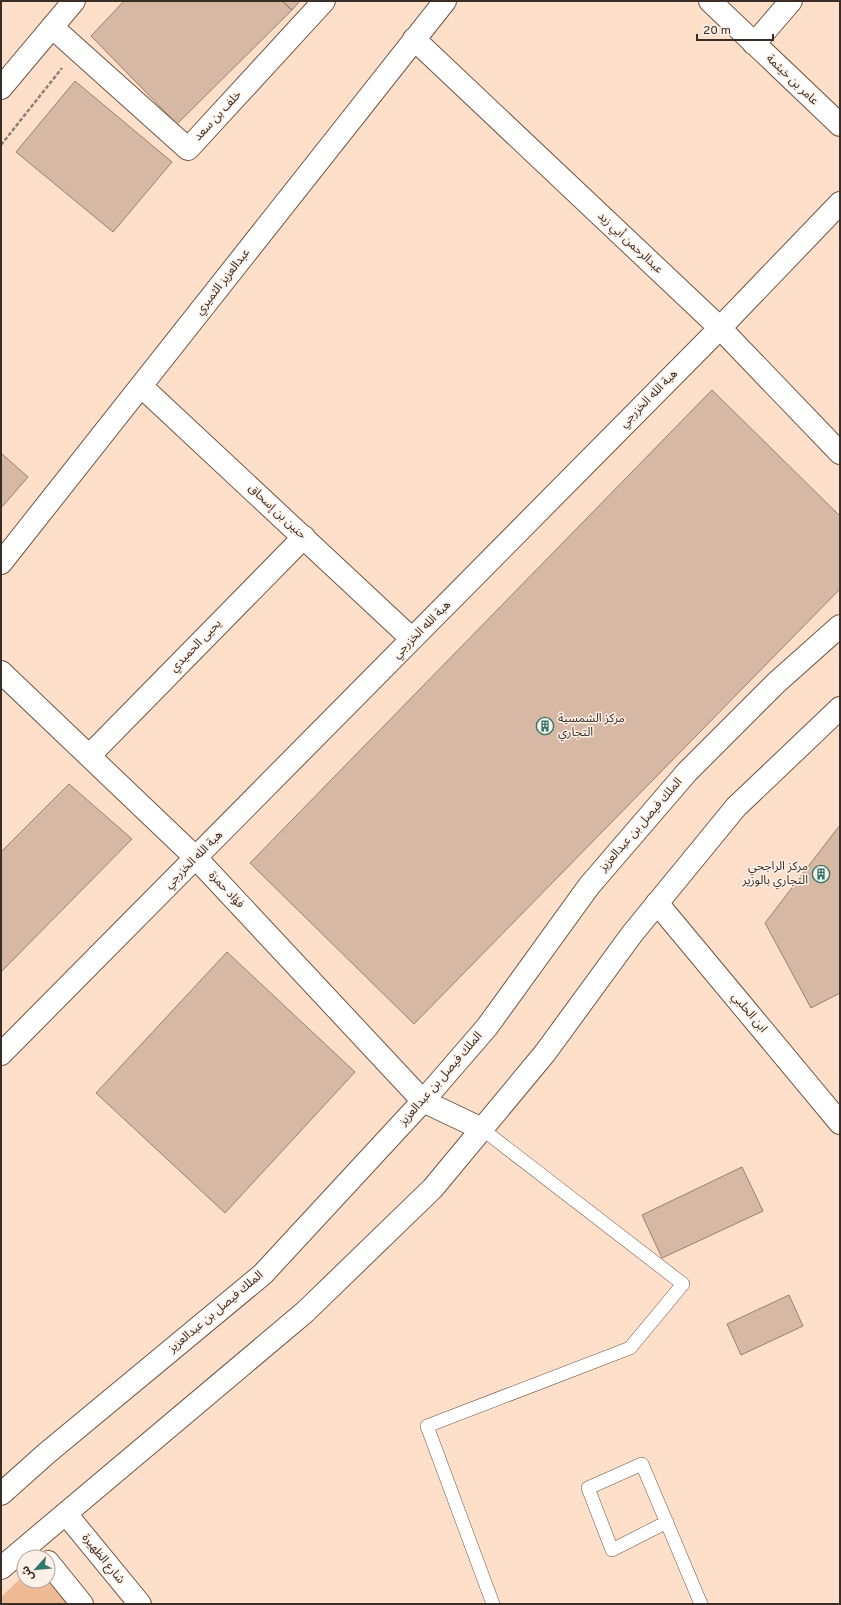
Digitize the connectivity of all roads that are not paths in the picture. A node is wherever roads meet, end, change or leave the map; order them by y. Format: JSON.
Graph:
{"nodes":[{"id":1,"x":74,"y":1,"type":"edge"},
{"id":2,"x":324,"y":1,"type":"edge"},
{"id":3,"x":445,"y":1,"type":"edge"},
{"id":4,"x":710,"y":1,"type":"edge"},
{"id":5,"x":791,"y":1,"type":"edge"},
{"id":6,"x":52,"y":27,"type":"junction"},
{"id":7,"x":414,"y":39,"type":"junction"},
{"id":8,"x":754,"y":44,"type":"junction"},
{"id":9,"x":1,"y":88,"type":"edge"},
{"id":10,"x":840,"y":126,"type":"edge"},
{"id":11,"x":840,"y":203,"type":"edge"},
{"id":12,"x":720,"y":328,"type":"junction"},
{"id":13,"x":141,"y":386,"type":"junction"},
{"id":14,"x":840,"y":453,"type":"edge"},
{"id":15,"x":304,"y":537,"type":"junction"},
{"id":16,"x":1,"y":563,"type":"edge"},
{"id":17,"x":840,"y":626,"type":"edge"},
{"id":18,"x":412,"y":639,"type":"junction"},
{"id":19,"x":1,"y":672,"type":"edge"},
{"id":20,"x":840,"y":708,"type":"edge"},
{"id":21,"x":89,"y":756,"type":"junction"},
{"id":22,"x":196,"y":858,"type":"junction"},
{"id":23,"x":657,"y":903,"type":"junction"},
{"id":24,"x":1,"y":1054,"type":"edge"},
{"id":25,"x":423,"y":1101,"type":"junction"},
{"id":26,"x":840,"y":1123,"type":"edge"},
{"id":27,"x":482,"y":1129,"type":"junction"},
{"id":28,"x":1,"y":1494,"type":"edge"},
{"id":29,"x":66,"y":1514,"type":"junction"},
{"id":30,"x":667,"y":1522,"type":"junction"},
{"id":31,"x":38,"y":1549,"type":"edge"},
{"id":32,"x":16,"y":1560,"type":"edge"},
{"id":33,"x":1,"y":1568,"type":"edge"},
{"id":34,"x":56,"y":1572,"type":"edge"},
{"id":35,"x":82,"y":1604,"type":"edge"},
{"id":36,"x":140,"y":1604,"type":"edge"},
{"id":37,"x":493,"y":1604,"type":"edge"},
{"id":38,"x":702,"y":1604,"type":"edge"}],
"edges":[{"from":1,"to":6,"type":"street"},
{"from":2,"to":6,"type":"street","name":"خلف بن سعد"},
{"from":3,"to":7,"type":"street","name":"عبدالعزيز الثميري"},
{"from":4,"to":8,"type":"street","name":"عامر بن خيثمة"},
{"from":5,"to":8,"type":"street"},
{"from":6,"to":9,"type":"street"},
{"from":7,"to":12,"type":"street","name":"عبدالرحمن أبي زيد"},
{"from":7,"to":13,"type":"street","name":"عبدالعزيز الثميري"},
{"from":8,"to":10,"type":"street","name":"عامر بن خيثمة"},
{"from":11,"to":12,"type":"street","name":"هبة الله الخزرجي"},
{"from":12,"to":14,"type":"street","name":"عبدالرحمن أبي زيد"},
{"from":12,"to":18,"type":"street","name":"هبة الله الخزرجي"},
{"from":13,"to":15,"type":"street","name":"حنين بن إسحاق"},
{"from":13,"to":16,"type":"street","name":"عبدالعزيز الثميري"},
{"from":15,"to":18,"type":"street","name":"حنين بن إسحاق"},
{"from":15,"to":21,"type":"street","name":"يحيى الحميدي"},
{"from":17,"to":25,"type":"street","name":"الملك فيصل بن عبدالعزيز"},
{"from":18,"to":22,"type":"street","name":"هبة الله الخزرجي"},
{"from":19,"to":21,"type":"street","name":"فؤاد حمزة"},
{"from":20,"to":23,"type":"street"},
{"from":21,"to":22,"type":"street","name":"فؤاد حمزة"},
{"from":22,"to":24,"type":"street","name":"هبة الله الخزرجي"},
{"from":22,"to":25,"type":"street","name":"فؤاد حمزة"},
{"from":23,"to":26,"type":"street","name":"ابن الحلبي"},
{"from":23,"to":27,"type":"street"},
{"from":25,"to":27,"type":"street"},
{"from":25,"to":28,"type":"street","name":"الملك فيصل بن عبدالعزيز"},
{"from":27,"to":29,"type":"street"},
{"from":27,"to":37,"type":"lane"},
{"from":29,"to":31,"type":"street"},
{"from":29,"to":36,"type":"street","name":"شارع الظهيرة"},
{"from":30,"to":30,"type":"lane"},
{"from":30,"to":38,"type":"lane"},
{"from":32,"to":33,"type":"street"},
{"from":34,"to":35,"type":"street"}]}
